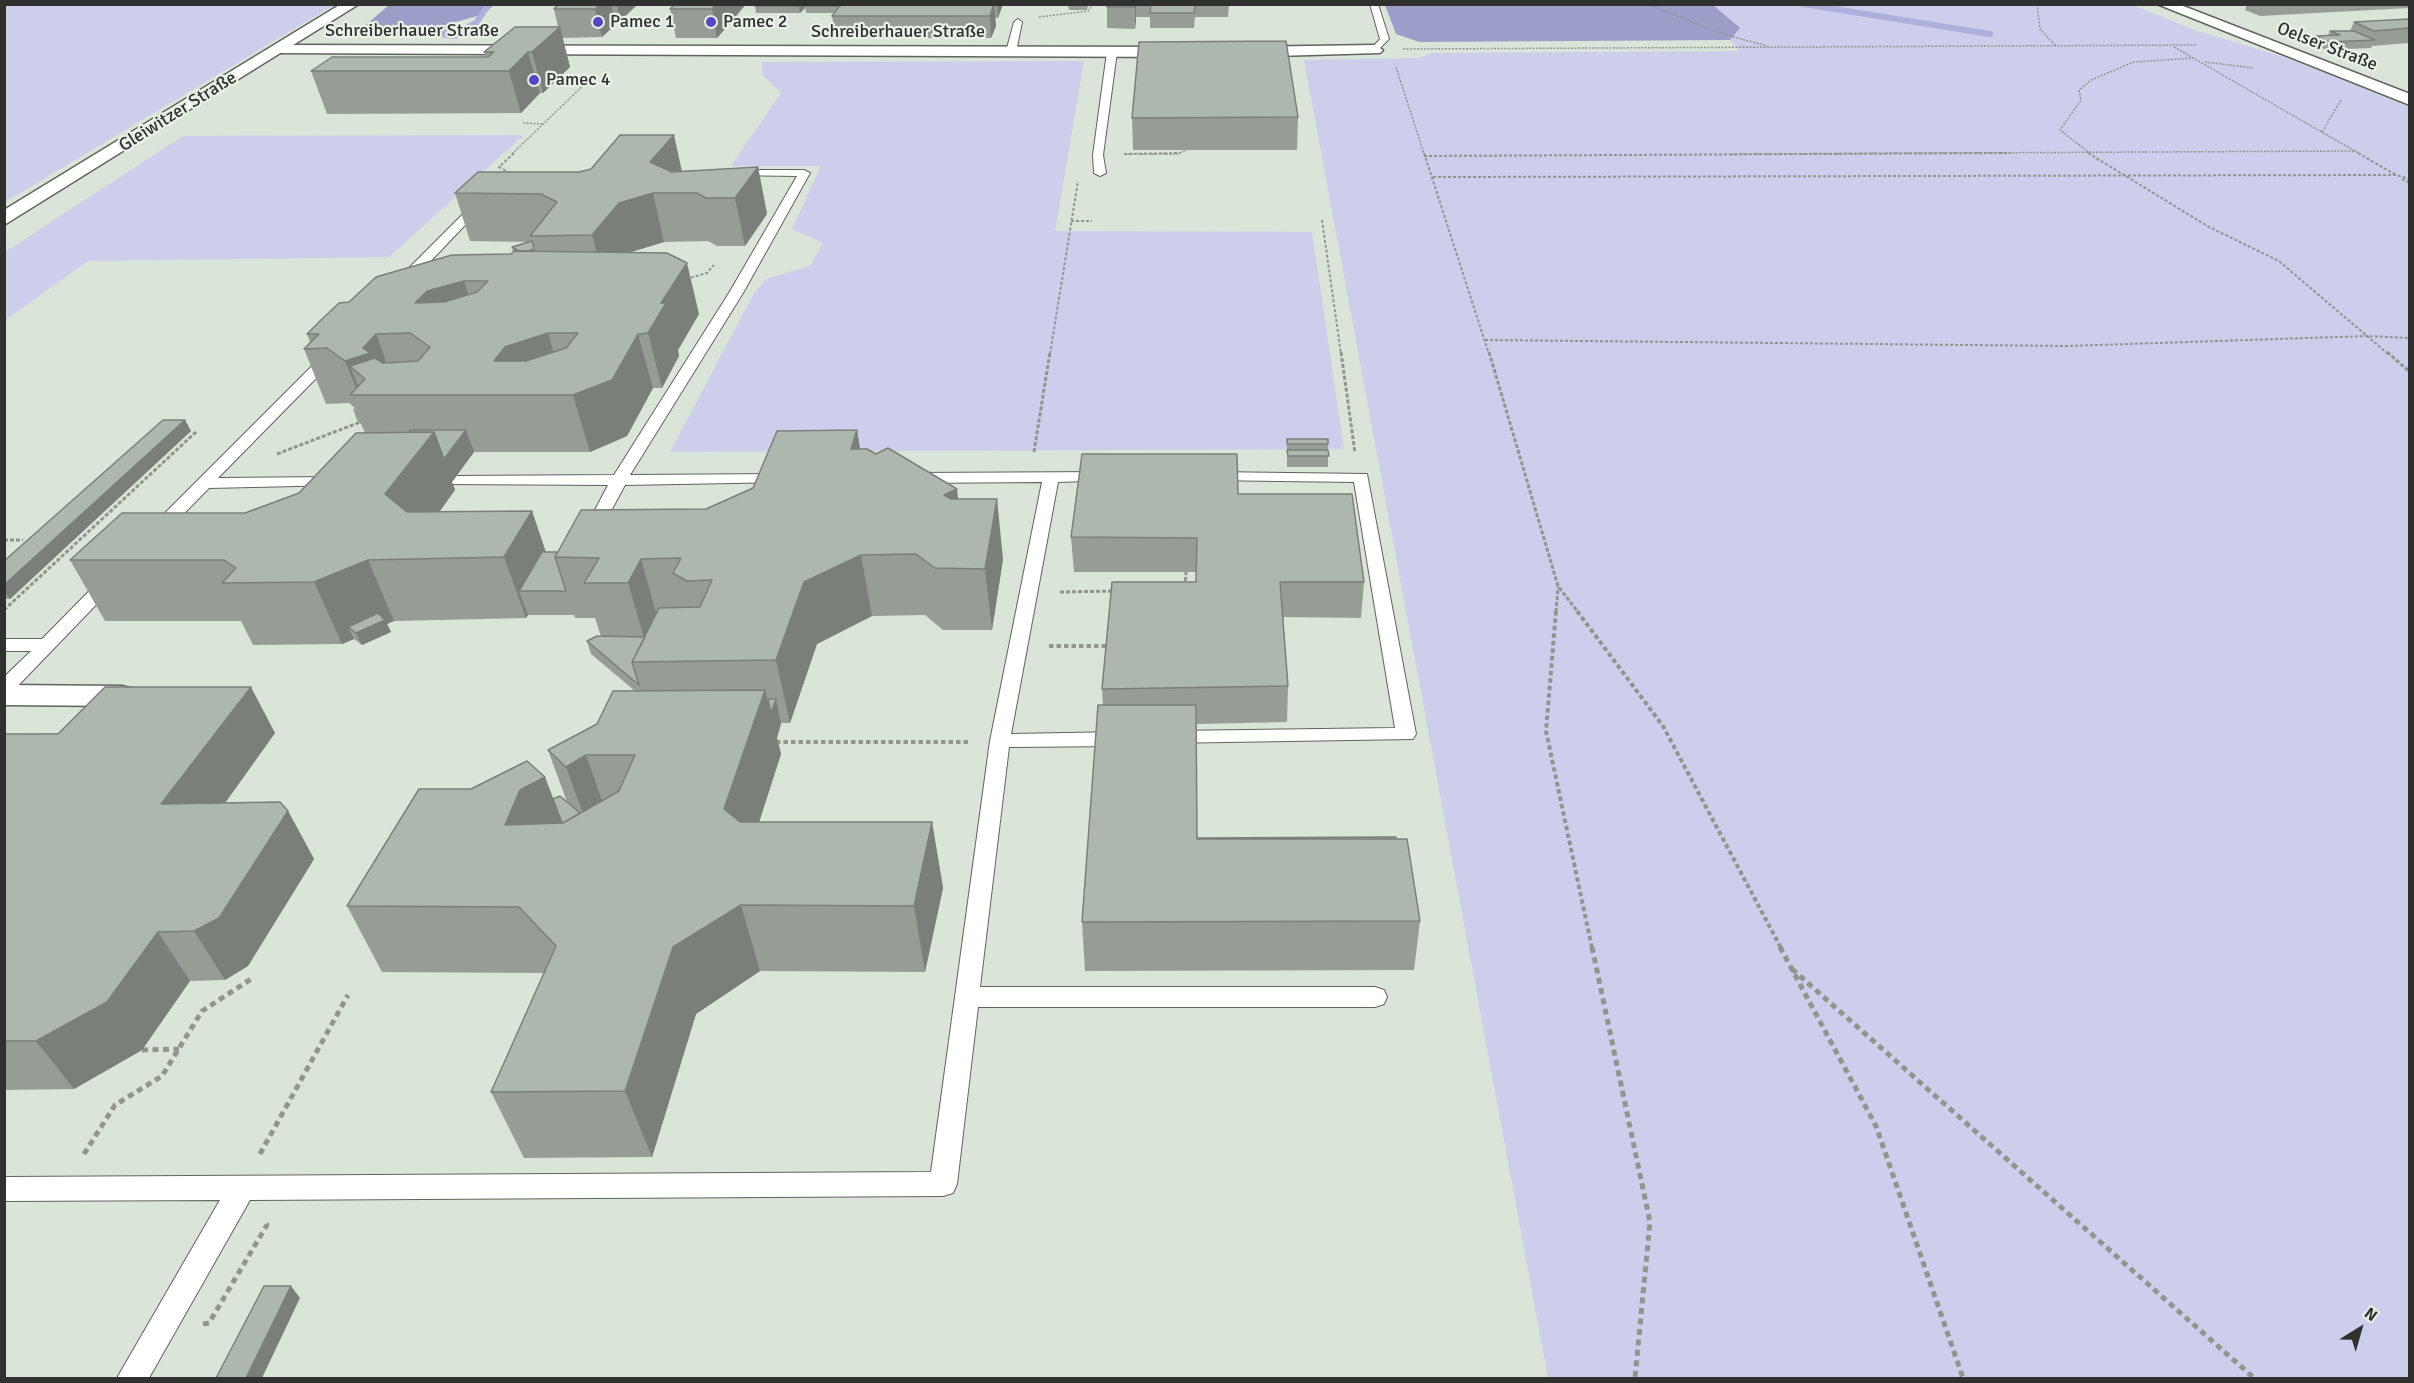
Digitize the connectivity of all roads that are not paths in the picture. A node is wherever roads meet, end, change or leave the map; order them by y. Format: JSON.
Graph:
{"nodes":[{"id":1,"x":352,"y":4,"type":"edge"},
{"id":2,"x":1374,"y":4,"type":"edge"},
{"id":3,"x":2164,"y":4,"type":"edge"},
{"id":4,"x":1018,"y":22,"type":"road end"},
{"id":5,"x":278,"y":50,"type":"junction"},
{"id":6,"x":1375,"y":50,"type":"joint"},
{"id":7,"x":1011,"y":52,"type":"junction"},
{"id":8,"x":1112,"y":52,"type":"junction"},
{"id":9,"x":1205,"y":52,"type":"edge"},
{"id":10,"x":1229,"y":52,"type":"edge"},
{"id":11,"x":2409,"y":100,"type":"edge"},
{"id":12,"x":510,"y":173,"type":"edge"},
{"id":13,"x":722,"y":173,"type":"edge"},
{"id":14,"x":1100,"y":173,"type":"dead end"},
{"id":15,"x":4,"y":219,"type":"edge"},
{"id":16,"x":396,"y":289,"type":"edge"},
{"id":17,"x":346,"y":339,"type":"edge"},
{"id":18,"x":1042,"y":477,"type":"junction"},
{"id":19,"x":1123,"y":477,"type":"edge"},
{"id":20,"x":1194,"y":477,"type":"edge"},
{"id":21,"x":796,"y":478,"type":"edge"},
{"id":22,"x":891,"y":478,"type":"edge"},
{"id":23,"x":619,"y":480,"type":"junction"},
{"id":24,"x":452,"y":481,"type":"dead end"},
{"id":25,"x":347,"y":482,"type":"edge"},
{"id":26,"x":204,"y":483,"type":"junction"},
{"id":27,"x":146,"y":542,"type":"edge"},
{"id":28,"x":581,"y":552,"type":"edge"},
{"id":29,"x":122,"y":568,"type":"edge"},
{"id":30,"x":4,"y":645,"type":"edge"},
{"id":31,"x":47,"y":645,"type":"junction"},
{"id":32,"x":4,"y":689,"type":"edge"},
{"id":33,"x":4,"y":695,"type":"edge"},
{"id":34,"x":122,"y":696,"type":"edge"},
{"id":35,"x":1000,"y":741,"type":"junction"},
{"id":36,"x":968,"y":997,"type":"junction"},
{"id":37,"x":1375,"y":997,"type":"dead end"},
{"id":38,"x":4,"y":1189,"type":"edge"},
{"id":39,"x":241,"y":1190,"type":"junction"},
{"id":40,"x":132,"y":1378,"type":"edge"}],
"edges":[{"from":1,"to":5,"type":"street","name":"Gleiwitzer Straße"},
{"from":2,"to":6,"type":"lane"},
{"from":3,"to":11,"type":"street","name":"Oelser Straße"},
{"from":4,"to":7,"type":"lane"},
{"from":5,"to":7,"type":"street","name":"Schreiberhauer Straße"},
{"from":5,"to":15,"type":"street","name":"Gleiwitzer Straße"},
{"from":6,"to":10,"type":"street"},
{"from":7,"to":8,"type":"street","name":"Schreiberhauer Straße"},
{"from":8,"to":9,"type":"street","name":"Schreiberhauer Straße"},
{"from":8,"to":14,"type":"lane"},
{"from":12,"to":16,"type":"lane"},
{"from":13,"to":23,"type":"lane"},
{"from":17,"to":26,"type":"lane"},
{"from":18,"to":19,"type":"lane"},
{"from":18,"to":22,"type":"lane"},
{"from":18,"to":35,"type":"lane"},
{"from":20,"to":35,"type":"lane"},
{"from":21,"to":23,"type":"lane"},
{"from":23,"to":24,"type":"lane"},
{"from":23,"to":28,"type":"lane"},
{"from":25,"to":26,"type":"lane"},
{"from":26,"to":27,"type":"lane"},
{"from":29,"to":31,"type":"lane"},
{"from":30,"to":31,"type":"lane"},
{"from":31,"to":32,"type":"lane"},
{"from":33,"to":34,"type":"street"},
{"from":35,"to":36,"type":"lane"},
{"from":36,"to":37,"type":"lane"},
{"from":36,"to":39,"type":"lane"},
{"from":38,"to":39,"type":"lane"},
{"from":39,"to":40,"type":"lane"}]}
